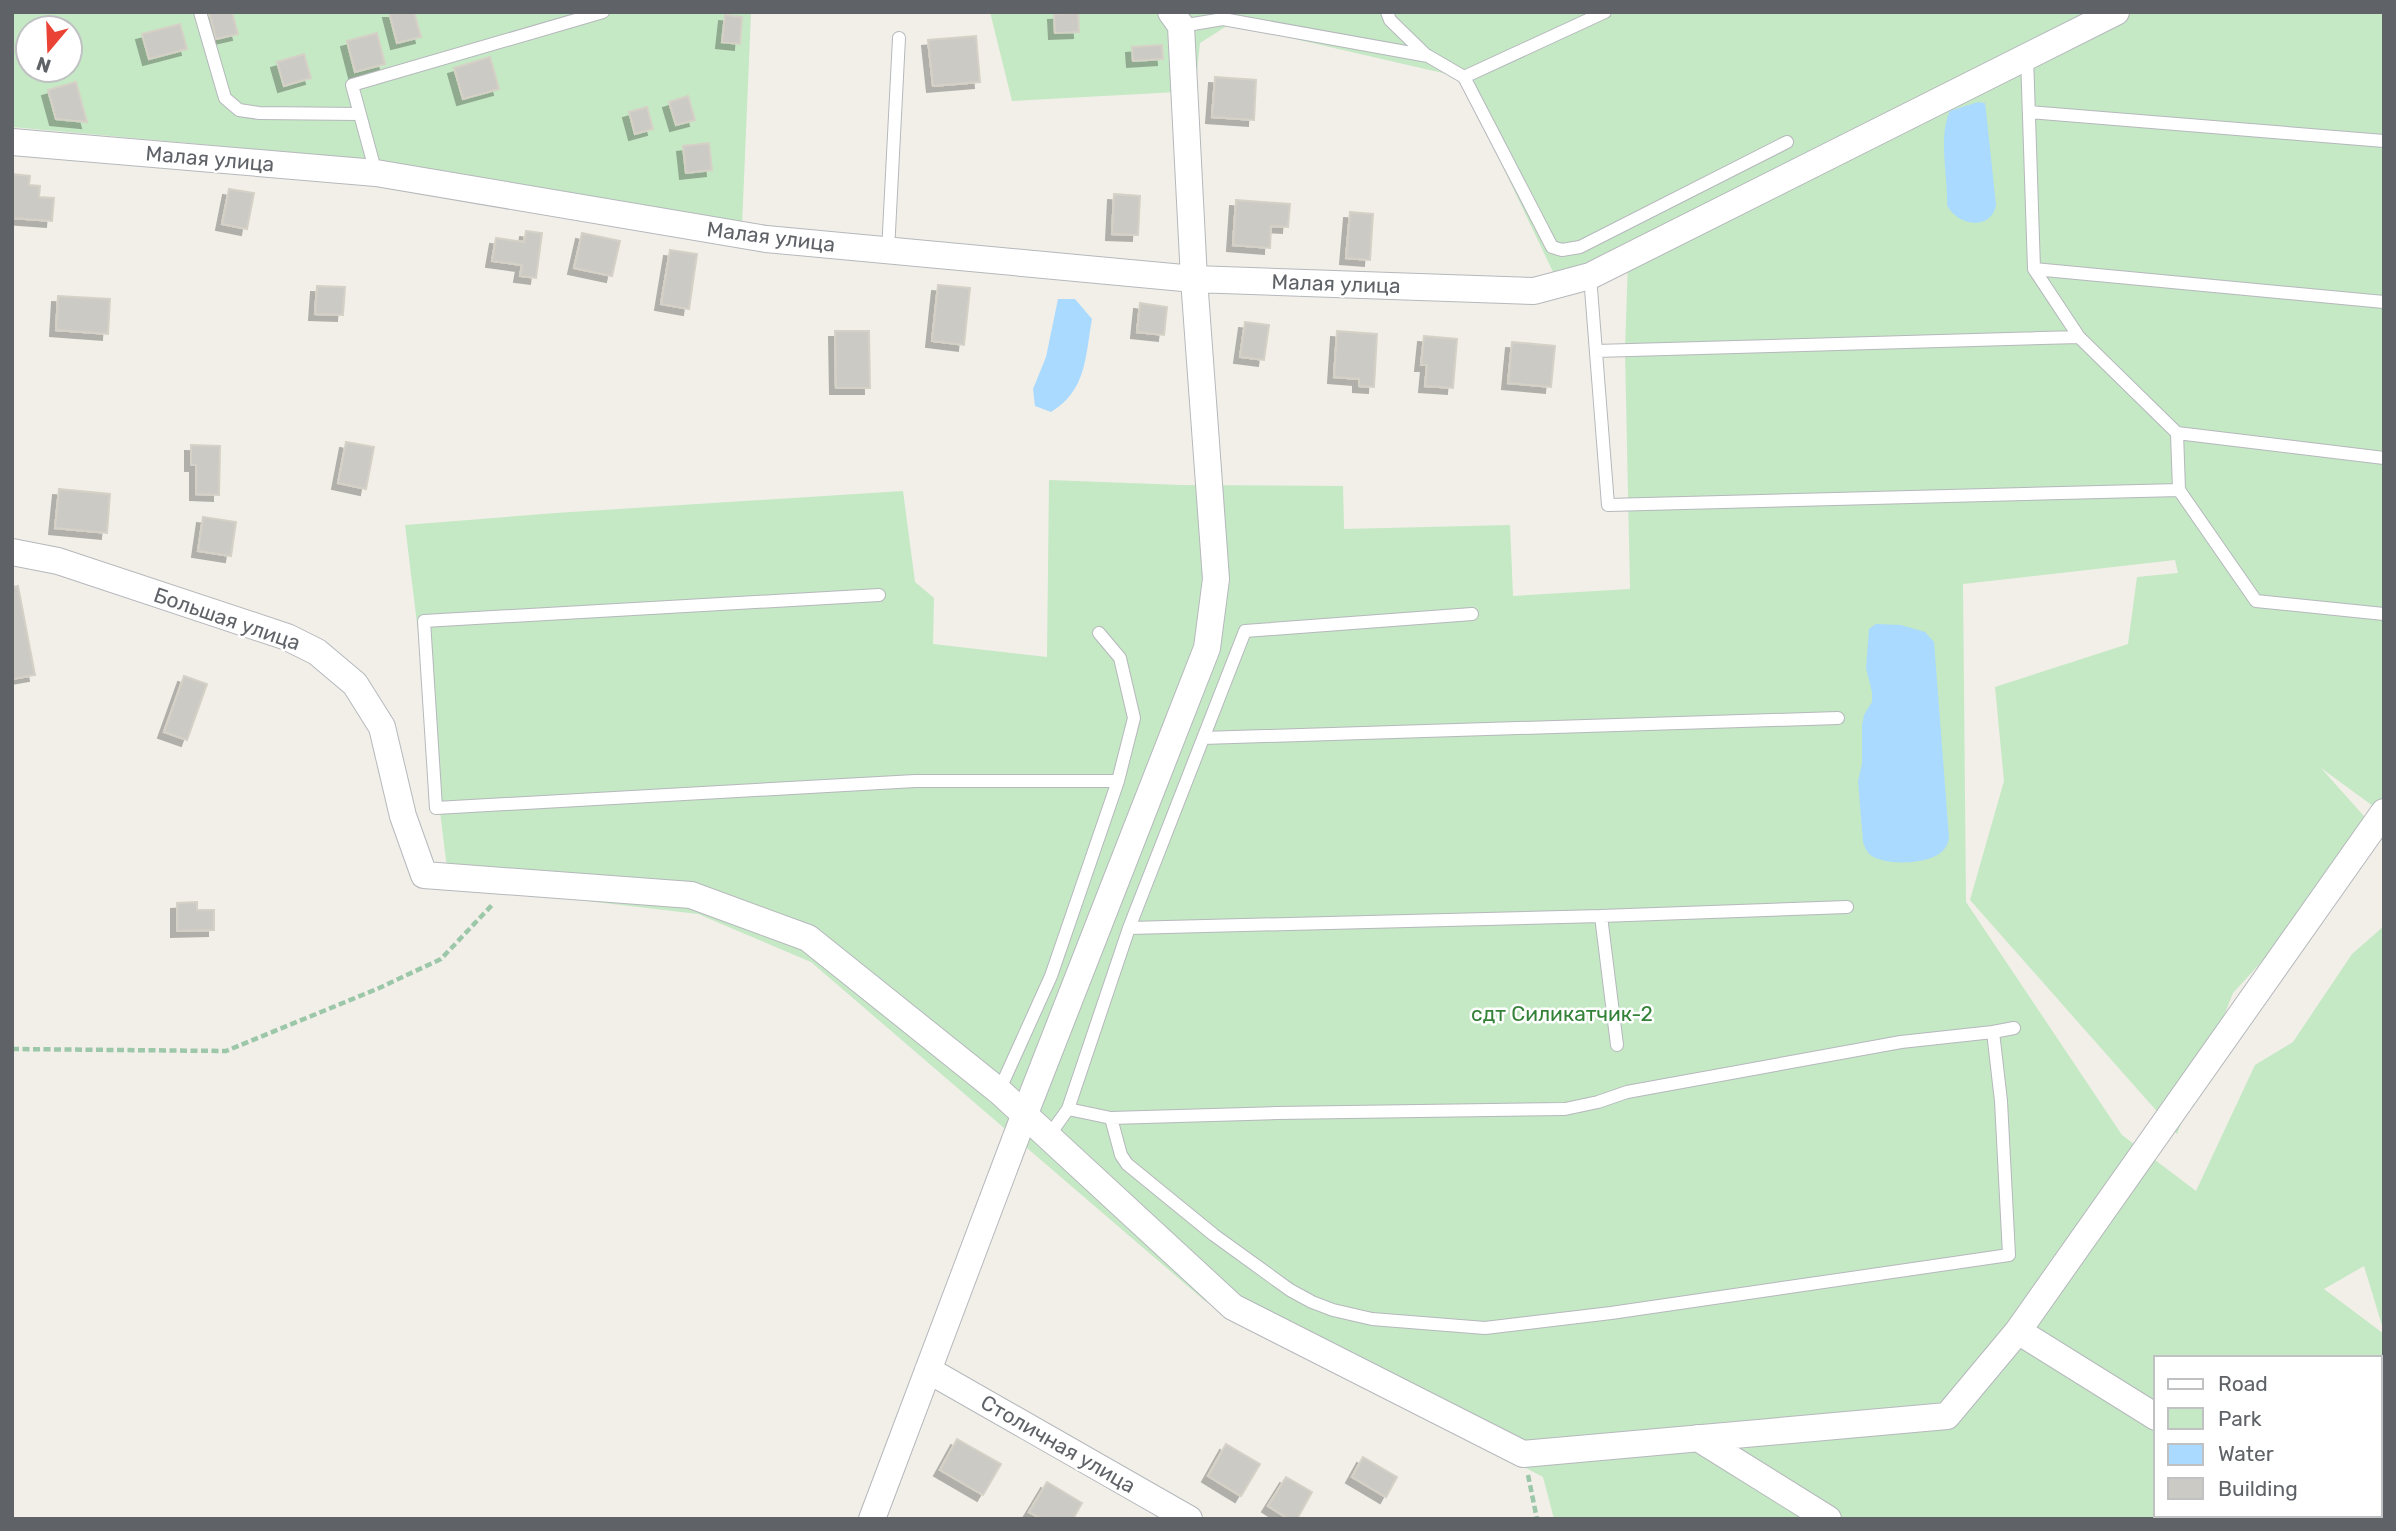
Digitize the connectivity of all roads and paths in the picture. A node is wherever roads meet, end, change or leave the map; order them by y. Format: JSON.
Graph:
{"nodes":[{"id":1,"x":200,"y":12,"type":"edge"},
{"id":2,"x":603,"y":12,"type":"edge"},
{"id":3,"x":1387,"y":12,"type":"edge"},
{"id":4,"x":1605,"y":12,"type":"edge"},
{"id":5,"x":2102,"y":16,"type":"edge"},
{"id":6,"x":1176,"y":19,"type":"edge"},
{"id":7,"x":899,"y":38,"type":"dead end"},
{"id":8,"x":2027,"y":56,"type":"junction"},
{"id":9,"x":1428,"y":57,"type":"junction"},
{"id":10,"x":1464,"y":77,"type":"junction"},
{"id":11,"x":2030,"y":112,"type":"junction"},
{"id":12,"x":360,"y":114,"type":"junction"},
{"id":13,"x":2384,"y":141,"type":"edge"},
{"id":14,"x":12,"y":142,"type":"edge"},
{"id":15,"x":1787,"y":142,"type":"dead end"},
{"id":16,"x":376,"y":173,"type":"junction"},
{"id":17,"x":888,"y":251,"type":"junction"},
{"id":18,"x":2034,"y":269,"type":"junction"},
{"id":19,"x":1590,"y":276,"type":"junction"},
{"id":20,"x":1194,"y":279,"type":"junction"},
{"id":21,"x":2384,"y":302,"type":"edge"},
{"id":22,"x":2079,"y":337,"type":"junction"},
{"id":23,"x":1595,"y":351,"type":"junction"},
{"id":24,"x":2177,"y":433,"type":"junction"},
{"id":25,"x":2384,"y":457,"type":"edge"},
{"id":26,"x":2179,"y":490,"type":"junction"},
{"id":27,"x":12,"y":552,"type":"edge"},
{"id":28,"x":879,"y":594,"type":"dead end"},
{"id":29,"x":1472,"y":614,"type":"dead end"},
{"id":30,"x":2384,"y":614,"type":"edge"},
{"id":31,"x":1099,"y":633,"type":"dead end"},
{"id":32,"x":1838,"y":718,"type":"dead end"},
{"id":33,"x":1203,"y":737,"type":"junction"},
{"id":34,"x":1118,"y":781,"type":"junction"},
{"id":35,"x":2384,"y":812,"type":"edge"},
{"id":36,"x":531,"y":883,"type":"junction"},
{"id":37,"x":1847,"y":907,"type":"dead end"},
{"id":38,"x":1601,"y":916,"type":"junction"},
{"id":39,"x":1129,"y":928,"type":"junction"},
{"id":40,"x":2014,"y":1028,"type":"dead end"},
{"id":41,"x":1993,"y":1032,"type":"junction"},
{"id":42,"x":1617,"y":1045,"type":"dead end"},
{"id":43,"x":12,"y":1049,"type":"edge"},
{"id":44,"x":999,"y":1091,"type":"junction"},
{"id":45,"x":1068,"y":1109,"type":"junction"},
{"id":46,"x":1024,"y":1116,"type":"junction"},
{"id":47,"x":1111,"y":1118,"type":"junction"},
{"id":48,"x":1048,"y":1138,"type":"junction"},
{"id":49,"x":2018,"y":1331,"type":"junction"},
{"id":50,"x":928,"y":1370,"type":"junction"},
{"id":51,"x":2154,"y":1416,"type":"edge"},
{"id":52,"x":1698,"y":1438,"type":"junction"},
{"id":53,"x":1523,"y":1454,"type":"junction"},
{"id":54,"x":872,"y":1519,"type":"edge"},
{"id":55,"x":1189,"y":1519,"type":"edge"},
{"id":56,"x":1537,"y":1519,"type":"edge"},
{"id":57,"x":1828,"y":1519,"type":"edge"}],
"edges":[{"from":1,"to":12,"type":"lane"},
{"from":2,"to":12,"type":"lane"},
{"from":3,"to":9,"type":"lane"},
{"from":4,"to":10,"type":"lane"},
{"from":5,"to":8,"type":"street","name":"Малая улица"},
{"from":6,"to":9,"type":"lane"},
{"from":6,"to":20,"type":"street"},
{"from":7,"to":17,"type":"lane"},
{"from":8,"to":11,"type":"lane"},
{"from":8,"to":19,"type":"street","name":"Малая улица"},
{"from":9,"to":10,"type":"lane"},
{"from":10,"to":15,"type":"lane"},
{"from":11,"to":13,"type":"lane"},
{"from":11,"to":18,"type":"lane"},
{"from":12,"to":16,"type":"lane"},
{"from":14,"to":16,"type":"street","name":"Малая улица"},
{"from":16,"to":17,"type":"street","name":"Малая улица"},
{"from":17,"to":20,"type":"street","name":"Малая улица"},
{"from":18,"to":21,"type":"lane"},
{"from":18,"to":22,"type":"lane"},
{"from":19,"to":20,"type":"street","name":"Малая улица"},
{"from":19,"to":23,"type":"lane"},
{"from":20,"to":46,"type":"street"},
{"from":22,"to":23,"type":"lane"},
{"from":22,"to":24,"type":"lane"},
{"from":23,"to":26,"type":"lane"},
{"from":24,"to":25,"type":"lane"},
{"from":24,"to":26,"type":"lane"},
{"from":26,"to":30,"type":"lane"},
{"from":27,"to":36,"type":"street","name":"Большая улица"},
{"from":28,"to":34,"type":"lane"},
{"from":29,"to":33,"type":"lane"},
{"from":31,"to":34,"type":"lane"},
{"from":32,"to":33,"type":"lane"},
{"from":33,"to":39,"type":"lane"},
{"from":34,"to":44,"type":"lane"},
{"from":35,"to":49,"type":"street"},
{"from":36,"to":43,"type":"path"},
{"from":36,"to":44,"type":"street"},
{"from":37,"to":38,"type":"lane"},
{"from":38,"to":39,"type":"lane"},
{"from":38,"to":42,"type":"lane"},
{"from":39,"to":45,"type":"lane"},
{"from":40,"to":41,"type":"lane"},
{"from":41,"to":47,"type":"lane"},
{"from":41,"to":47,"type":"lane"},
{"from":44,"to":46,"type":"street"},
{"from":45,"to":47,"type":"lane"},
{"from":45,"to":48,"type":"lane"},
{"from":46,"to":48,"type":"street"},
{"from":46,"to":50,"type":"street"},
{"from":48,"to":53,"type":"street"},
{"from":49,"to":51,"type":"street"},
{"from":49,"to":52,"type":"street"},
{"from":50,"to":54,"type":"street"},
{"from":50,"to":55,"type":"street","name":"Столичная улица"},
{"from":52,"to":53,"type":"street"},
{"from":52,"to":57,"type":"street"},
{"from":53,"to":56,"type":"path"}]}
